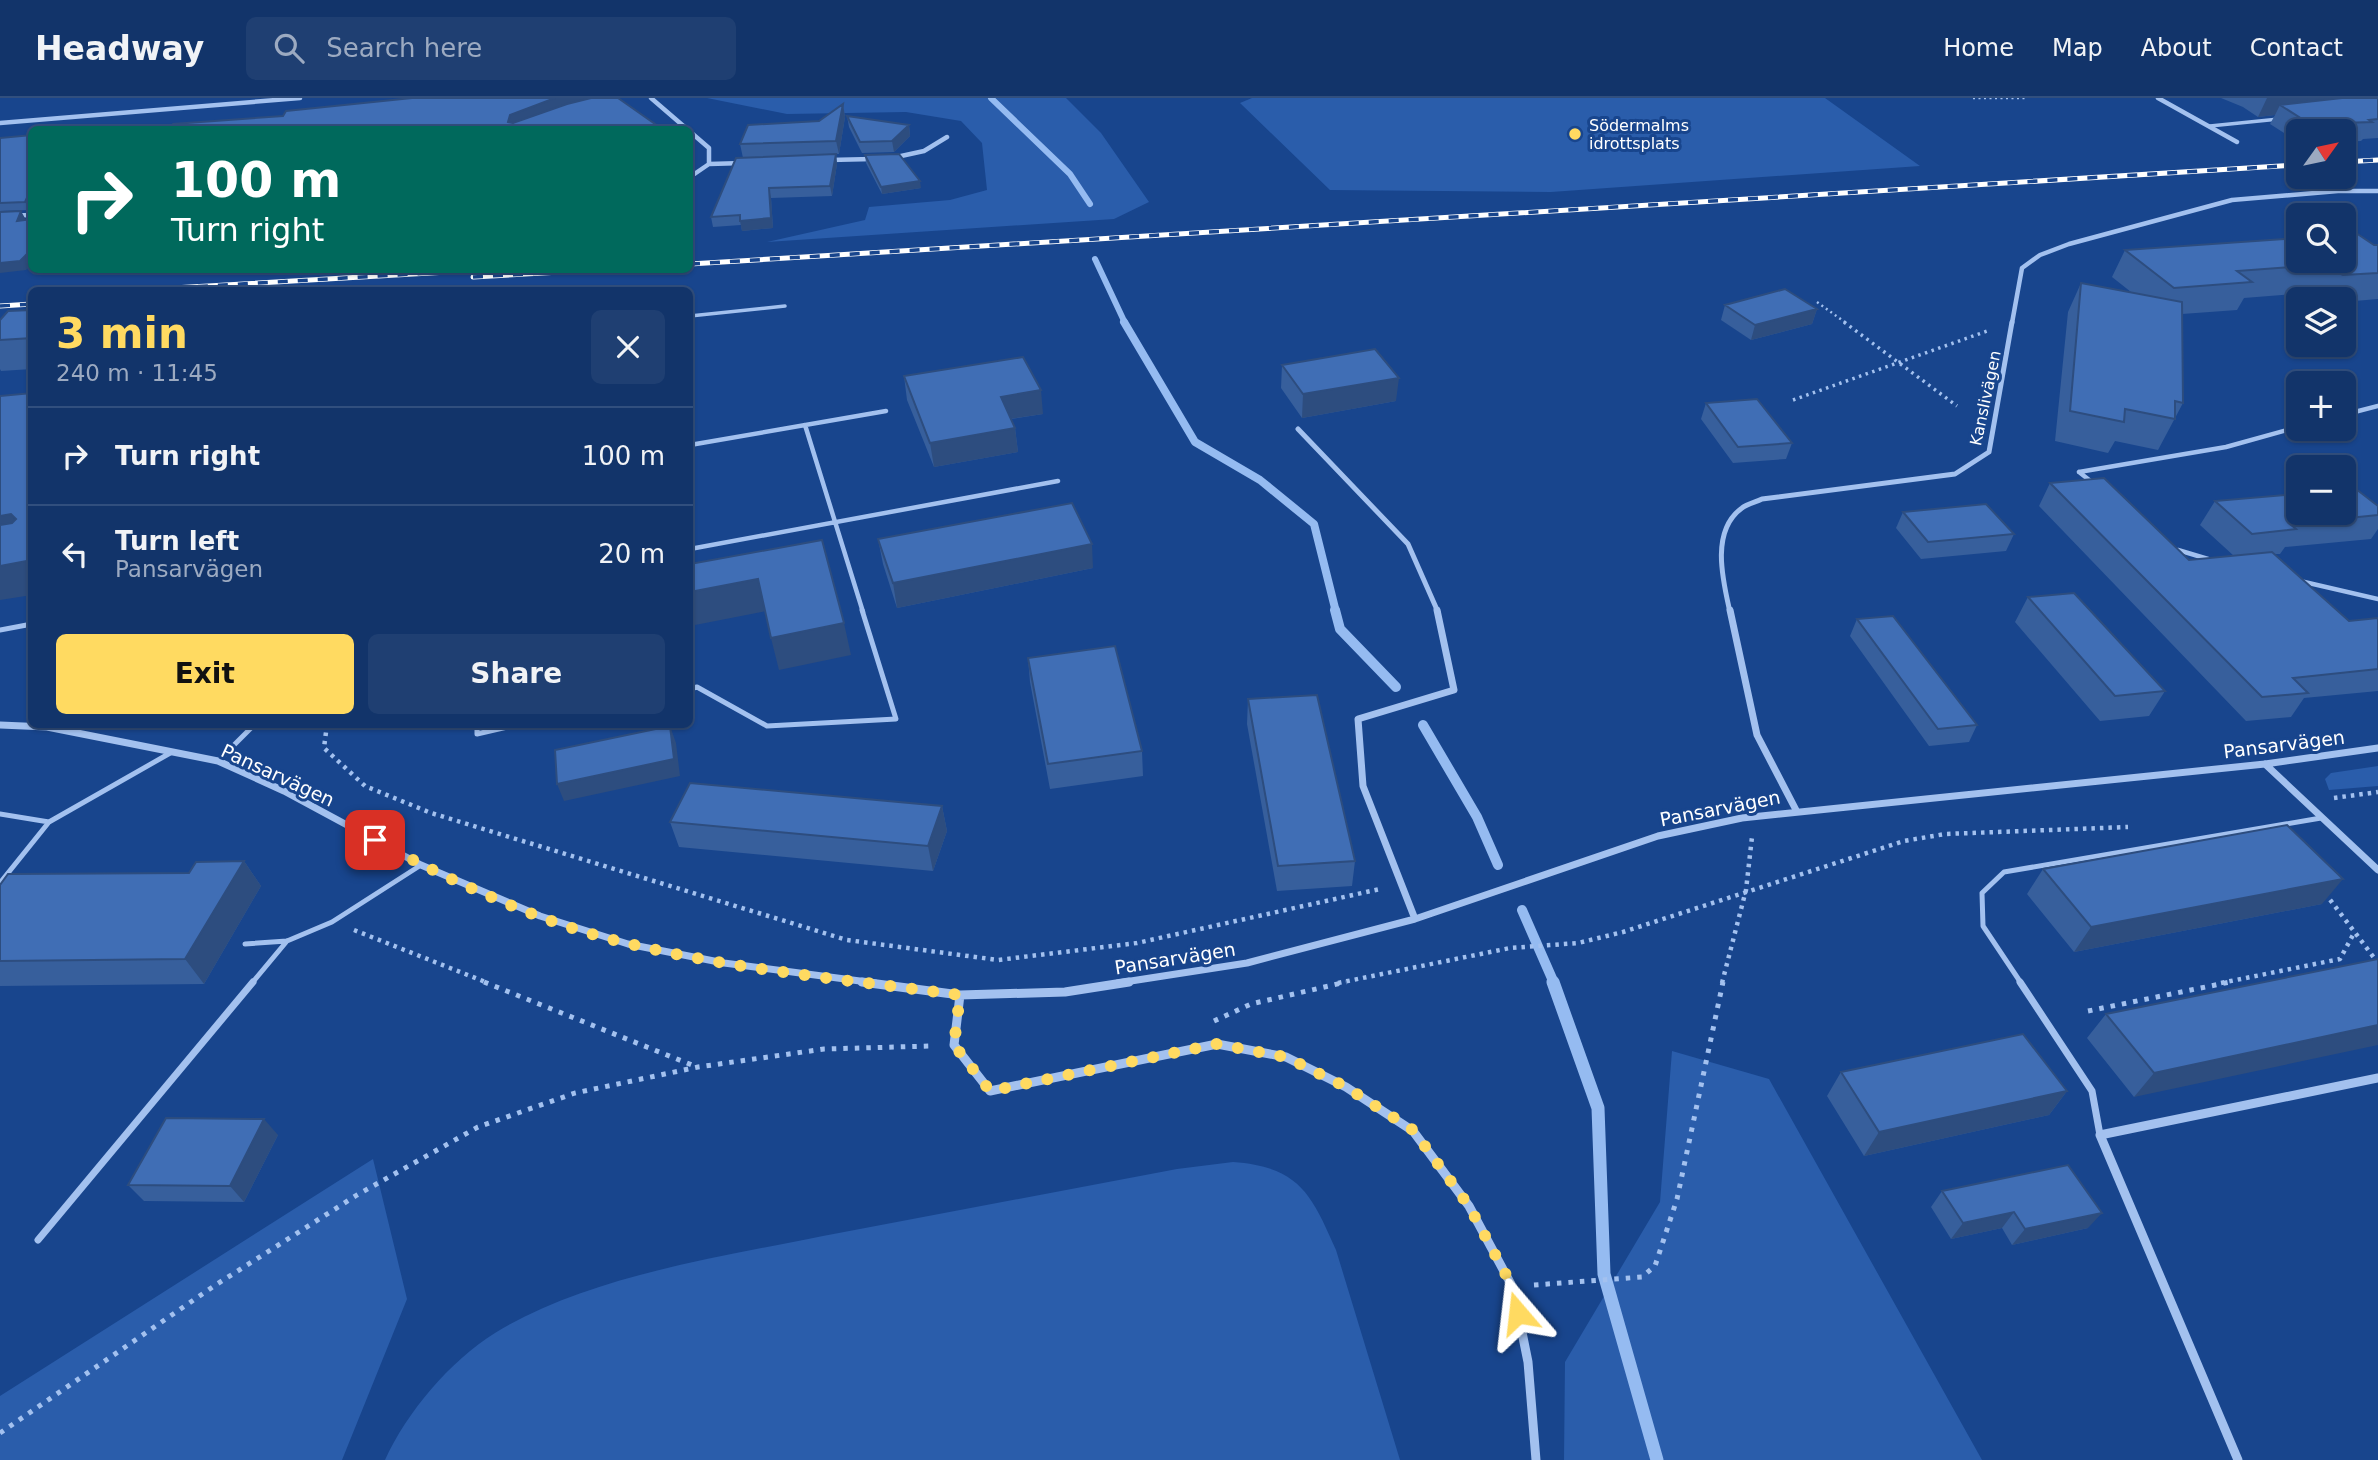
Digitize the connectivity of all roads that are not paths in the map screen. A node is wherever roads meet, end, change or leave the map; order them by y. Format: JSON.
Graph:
{"nodes":[{"id":1,"x":300,"y":98,"type":"edge"},
{"id":2,"x":651,"y":98,"type":"edge"},
{"id":3,"x":2158,"y":98,"type":"edge"},
{"id":4,"x":2287,"y":118,"type":"edge"},
{"id":5,"x":0,"y":123,"type":"edge"},
{"id":6,"x":686,"y":126,"type":"edge"},
{"id":7,"x":2210,"y":127,"type":"junction"},
{"id":8,"x":693,"y":131,"type":"edge"},
{"id":9,"x":947,"y":137,"type":"dead end"},
{"id":10,"x":2237,"y":142,"type":"dead end"},
{"id":11,"x":877,"y":159,"type":"edge"},
{"id":12,"x":888,"y":159,"type":"edge"},
{"id":13,"x":818,"y":161,"type":"edge"},
{"id":14,"x":754,"y":162,"type":"edge"},
{"id":15,"x":709,"y":164,"type":"junction"},
{"id":16,"x":693,"y":175,"type":"edge"},
{"id":17,"x":2378,"y":191,"type":"edge"},
{"id":18,"x":28,"y":215,"type":"edge"},
{"id":19,"x":0,"y":216,"type":"edge"},
{"id":20,"x":785,"y":306,"type":"dead end"},
{"id":21,"x":693,"y":316,"type":"edge"},
{"id":22,"x":2378,"y":406,"type":"edge"},
{"id":23,"x":886,"y":411,"type":"dead end"},
{"id":24,"x":2356,"y":412,"type":"edge"},
{"id":25,"x":805,"y":425,"type":"junction"},
{"id":26,"x":1298,"y":429,"type":"dead end"},
{"id":27,"x":2286,"y":430,"type":"edge"},
{"id":28,"x":693,"y":444,"type":"edge"},
{"id":29,"x":1058,"y":481,"type":"dead end"},
{"id":30,"x":2100,"y":488,"type":"edge"},
{"id":31,"x":836,"y":522,"type":"junction"},
{"id":32,"x":2171,"y":545,"type":"edge"},
{"id":33,"x":693,"y":548,"type":"edge"},
{"id":34,"x":2218,"y":561,"type":"edge"},
{"id":35,"x":2291,"y":579,"type":"edge"},
{"id":36,"x":2378,"y":598,"type":"edge"},
{"id":37,"x":28,"y":625,"type":"edge"},
{"id":38,"x":0,"y":630,"type":"edge"},
{"id":39,"x":693,"y":688,"type":"edge"},
{"id":40,"x":0,"y":725,"type":"edge"},
{"id":41,"x":28,"y":726,"type":"edge"},
{"id":42,"x":52,"y":728,"type":"edge"},
{"id":43,"x":251,"y":728,"type":"edge"},
{"id":44,"x":477,"y":728,"type":"edge"},
{"id":45,"x":503,"y":728,"type":"edge"},
{"id":46,"x":2378,"y":748,"type":"edge"},
{"id":47,"x":172,"y":752,"type":"junction"},
{"id":48,"x":218,"y":761,"type":"junction"},
{"id":49,"x":2265,"y":764,"type":"junction"},
{"id":50,"x":1796,"y":810,"type":"junction"},
{"id":51,"x":0,"y":814,"type":"edge"},
{"id":52,"x":2320,"y":818,"type":"junction"},
{"id":53,"x":49,"y":822,"type":"junction"},
{"id":54,"x":421,"y":865,"type":"junction"},
{"id":55,"x":2378,"y":870,"type":"edge"},
{"id":56,"x":0,"y":883,"type":"edge"},
{"id":57,"x":1415,"y":919,"type":"junction"},
{"id":58,"x":287,"y":941,"type":"junction"},
{"id":59,"x":245,"y":944,"type":"dead end"},
{"id":60,"x":960,"y":995,"type":"junction"},
{"id":61,"x":2378,"y":1078,"type":"edge"},
{"id":62,"x":2100,"y":1135,"type":"junction"},
{"id":63,"x":38,"y":1240,"type":"dead end"},
{"id":64,"x":1536,"y":1460,"type":"edge"},
{"id":65,"x":2238,"y":1460,"type":"edge"}],
"edges":[{"from":1,"to":5,"type":"street"},
{"from":2,"to":6,"type":"street"},
{"from":3,"to":7,"type":"street"},
{"from":4,"to":7,"type":"lane"},
{"from":7,"to":10,"type":"street"},
{"from":8,"to":15,"type":"street"},
{"from":9,"to":12,"type":"street"},
{"from":11,"to":13,"type":"street"},
{"from":14,"to":15,"type":"street"},
{"from":15,"to":16,"type":"street"},
{"from":17,"to":50,"type":"street","name":"Kanslivägen"},
{"from":18,"to":19,"type":"street"},
{"from":20,"to":21,"type":"lane"},
{"from":22,"to":24,"type":"lane"},
{"from":23,"to":25,"type":"lane"},
{"from":25,"to":28,"type":"lane"},
{"from":25,"to":31,"type":"lane"},
{"from":26,"to":57,"type":"street"},
{"from":27,"to":30,"type":"lane"},
{"from":29,"to":31,"type":"lane"},
{"from":31,"to":33,"type":"lane"},
{"from":31,"to":39,"type":"lane"},
{"from":32,"to":34,"type":"lane"},
{"from":35,"to":36,"type":"lane"},
{"from":37,"to":38,"type":"lane"},
{"from":40,"to":41,"type":"street","name":"Pansarvägen"},
{"from":42,"to":47,"type":"street","name":"Pansarvägen"},
{"from":43,"to":48,"type":"lane"},
{"from":44,"to":45,"type":"lane"},
{"from":46,"to":49,"type":"street","name":"Pansarvägen"},
{"from":47,"to":48,"type":"street","name":"Pansarvägen"},
{"from":47,"to":53,"type":"lane"},
{"from":48,"to":54,"type":"street","name":"Pansarvägen"},
{"from":49,"to":50,"type":"street","name":"Pansarvägen"},
{"from":49,"to":52,"type":"street"},
{"from":50,"to":57,"type":"street","name":"Pansarvägen"},
{"from":51,"to":53,"type":"lane"},
{"from":52,"to":55,"type":"street"},
{"from":52,"to":62,"type":"lane"},
{"from":53,"to":56,"type":"lane"},
{"from":54,"to":58,"type":"lane"},
{"from":54,"to":60,"type":"street","name":"Pansarvägen"},
{"from":57,"to":60,"type":"street","name":"Pansarvägen"},
{"from":58,"to":59,"type":"lane"},
{"from":58,"to":63,"type":"lane"},
{"from":60,"to":64,"type":"street"},
{"from":61,"to":62,"type":"street"},
{"from":62,"to":65,"type":"street"}]}
